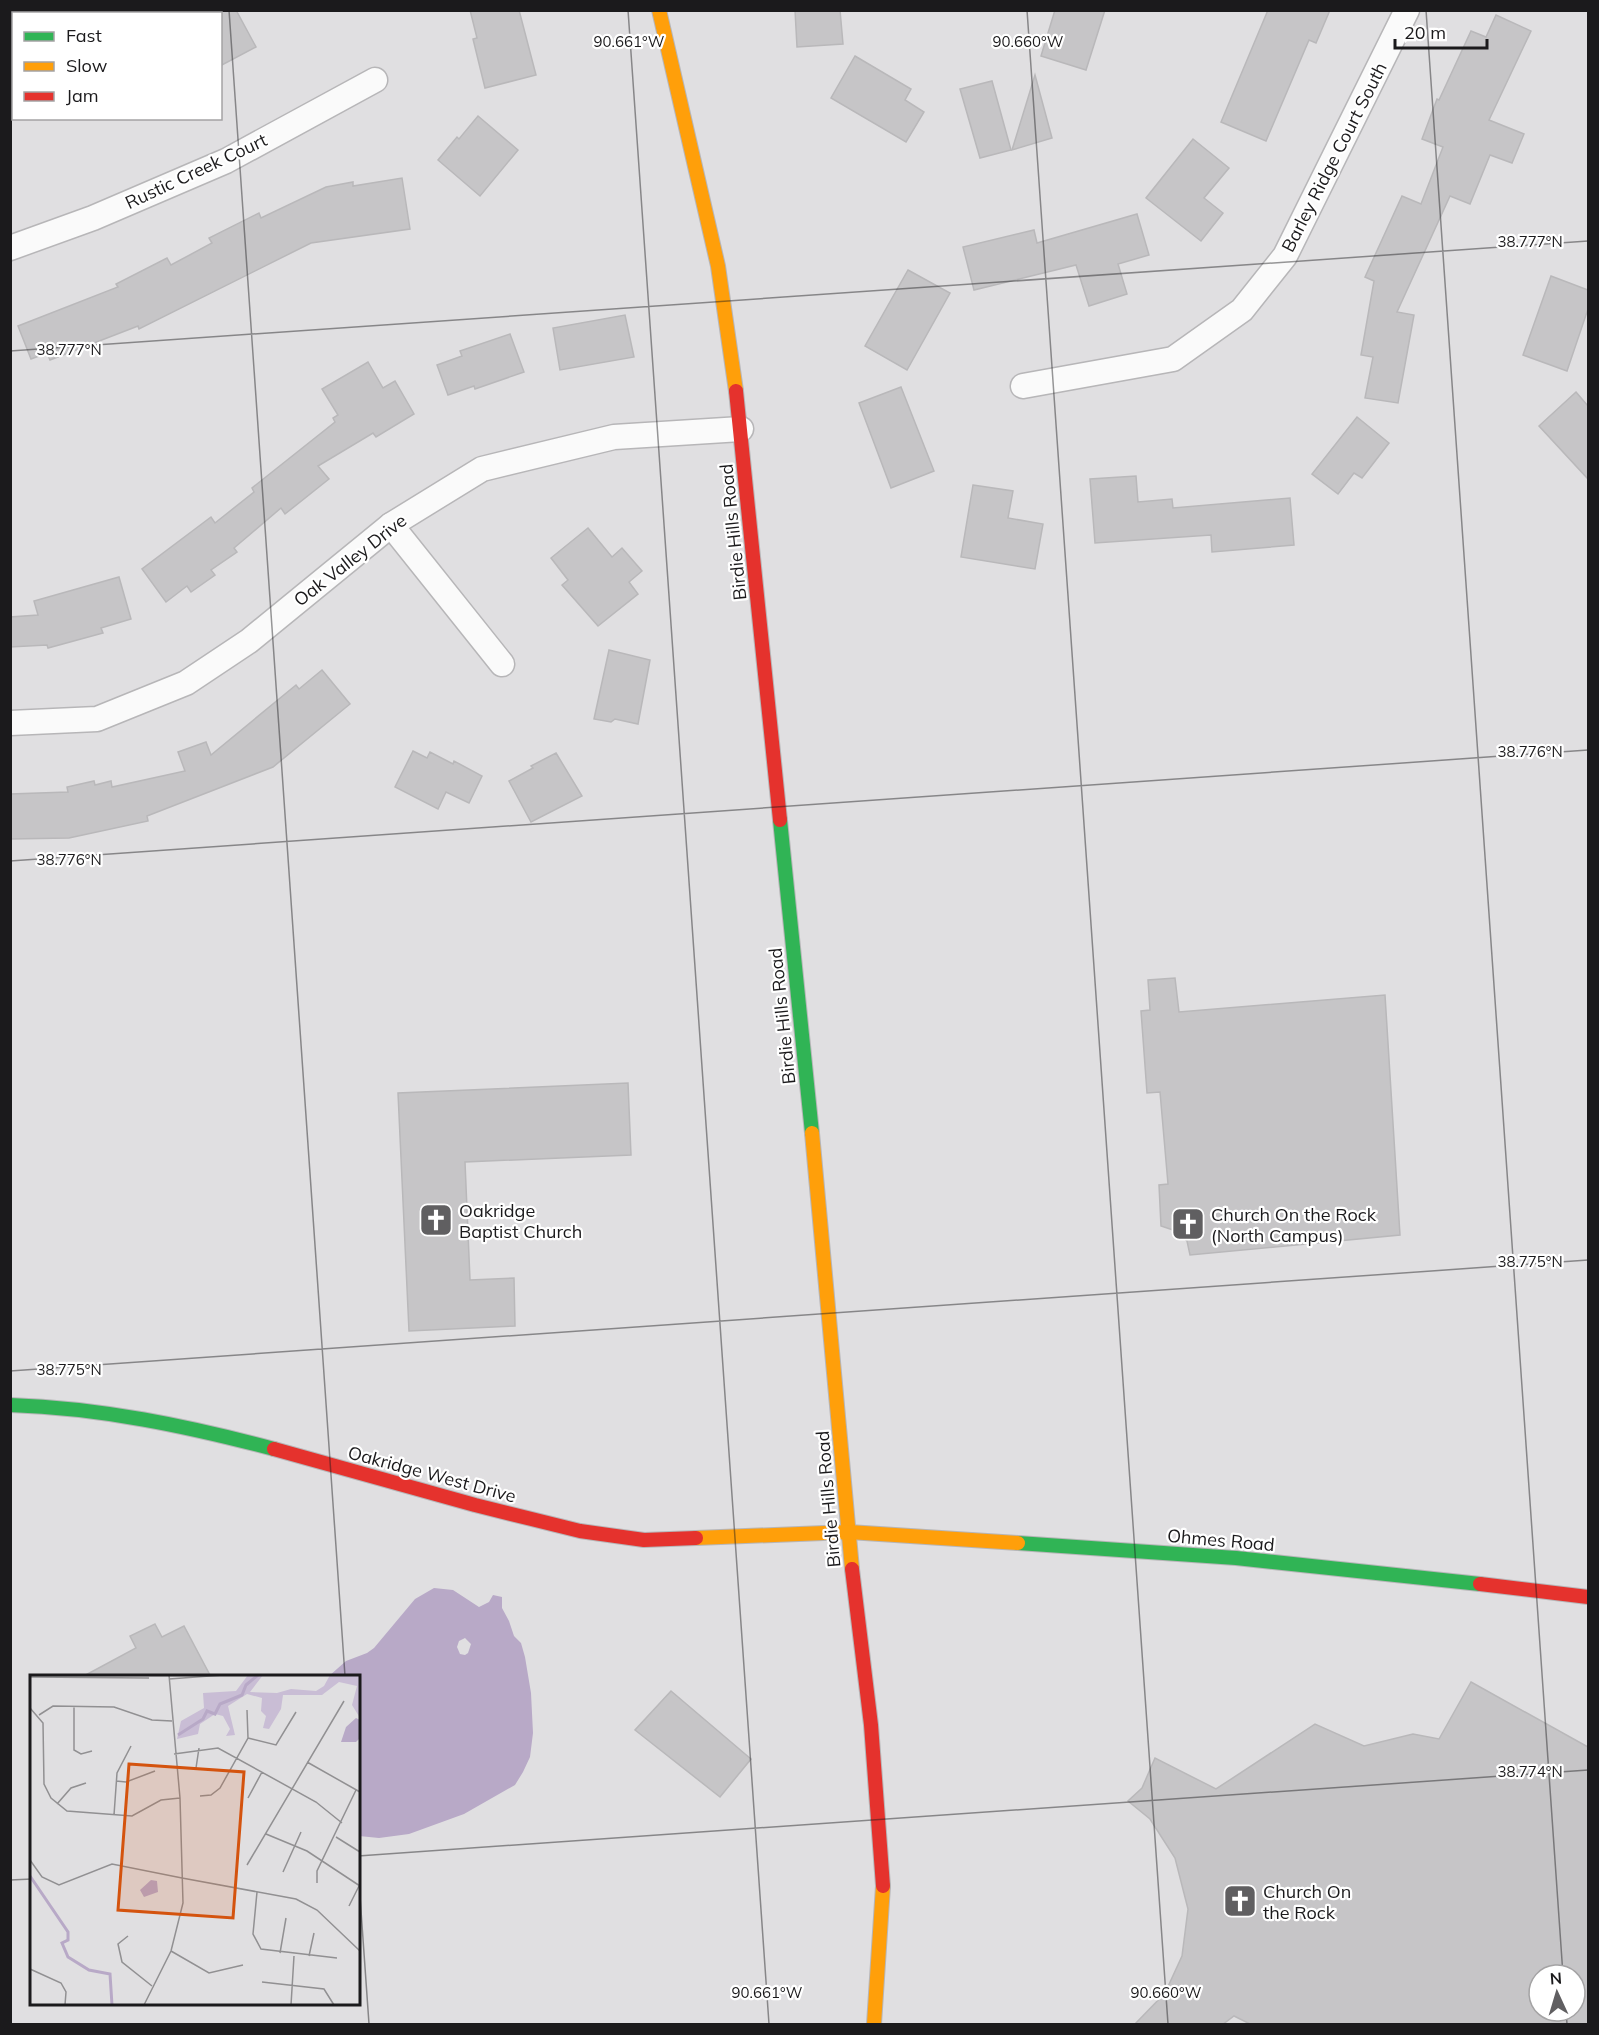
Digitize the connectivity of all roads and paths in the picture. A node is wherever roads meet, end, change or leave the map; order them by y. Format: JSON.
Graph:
{"nodes":[{"id":1,"x":659,"y":10,"type":"edge"},
{"id":2,"x":1407,"y":10,"type":"edge"},
{"id":3,"x":375,"y":80,"type":"dead end"},
{"id":4,"x":10,"y":248,"type":"edge"},
{"id":5,"x":1023,"y":386,"type":"dead end"},
{"id":6,"x":741,"y":429,"type":"junction"},
{"id":7,"x":392,"y":525,"type":"junction"},
{"id":8,"x":502,"y":664,"type":"dead end"},
{"id":9,"x":10,"y":723,"type":"edge"},
{"id":10,"x":10,"y":1405,"type":"edge"},
{"id":11,"x":849,"y":1532,"type":"junction"},
{"id":12,"x":1588,"y":1597,"type":"edge"},
{"id":13,"x":874,"y":2025,"type":"edge"}],
"edges":[{"from":1,"to":6,"type":"main road","name":"Birdie Hills Road"},
{"from":2,"to":5,"type":"street","name":"Barley Ridge Court South"},
{"from":3,"to":4,"type":"street","name":"Rustic Creek Court"},
{"from":6,"to":7,"type":"street","name":"Oak Valley Drive"},
{"from":6,"to":11,"type":"main road","name":"Birdie Hills Road"},
{"from":7,"to":8,"type":"street"},
{"from":7,"to":9,"type":"street","name":"Oak Valley Drive"},
{"from":10,"to":11,"type":"main road","name":"Oakridge West Drive"},
{"from":11,"to":12,"type":"main road","name":"Ohmes Road"},
{"from":11,"to":13,"type":"main road","name":"Birdie Hills Road"}]}
